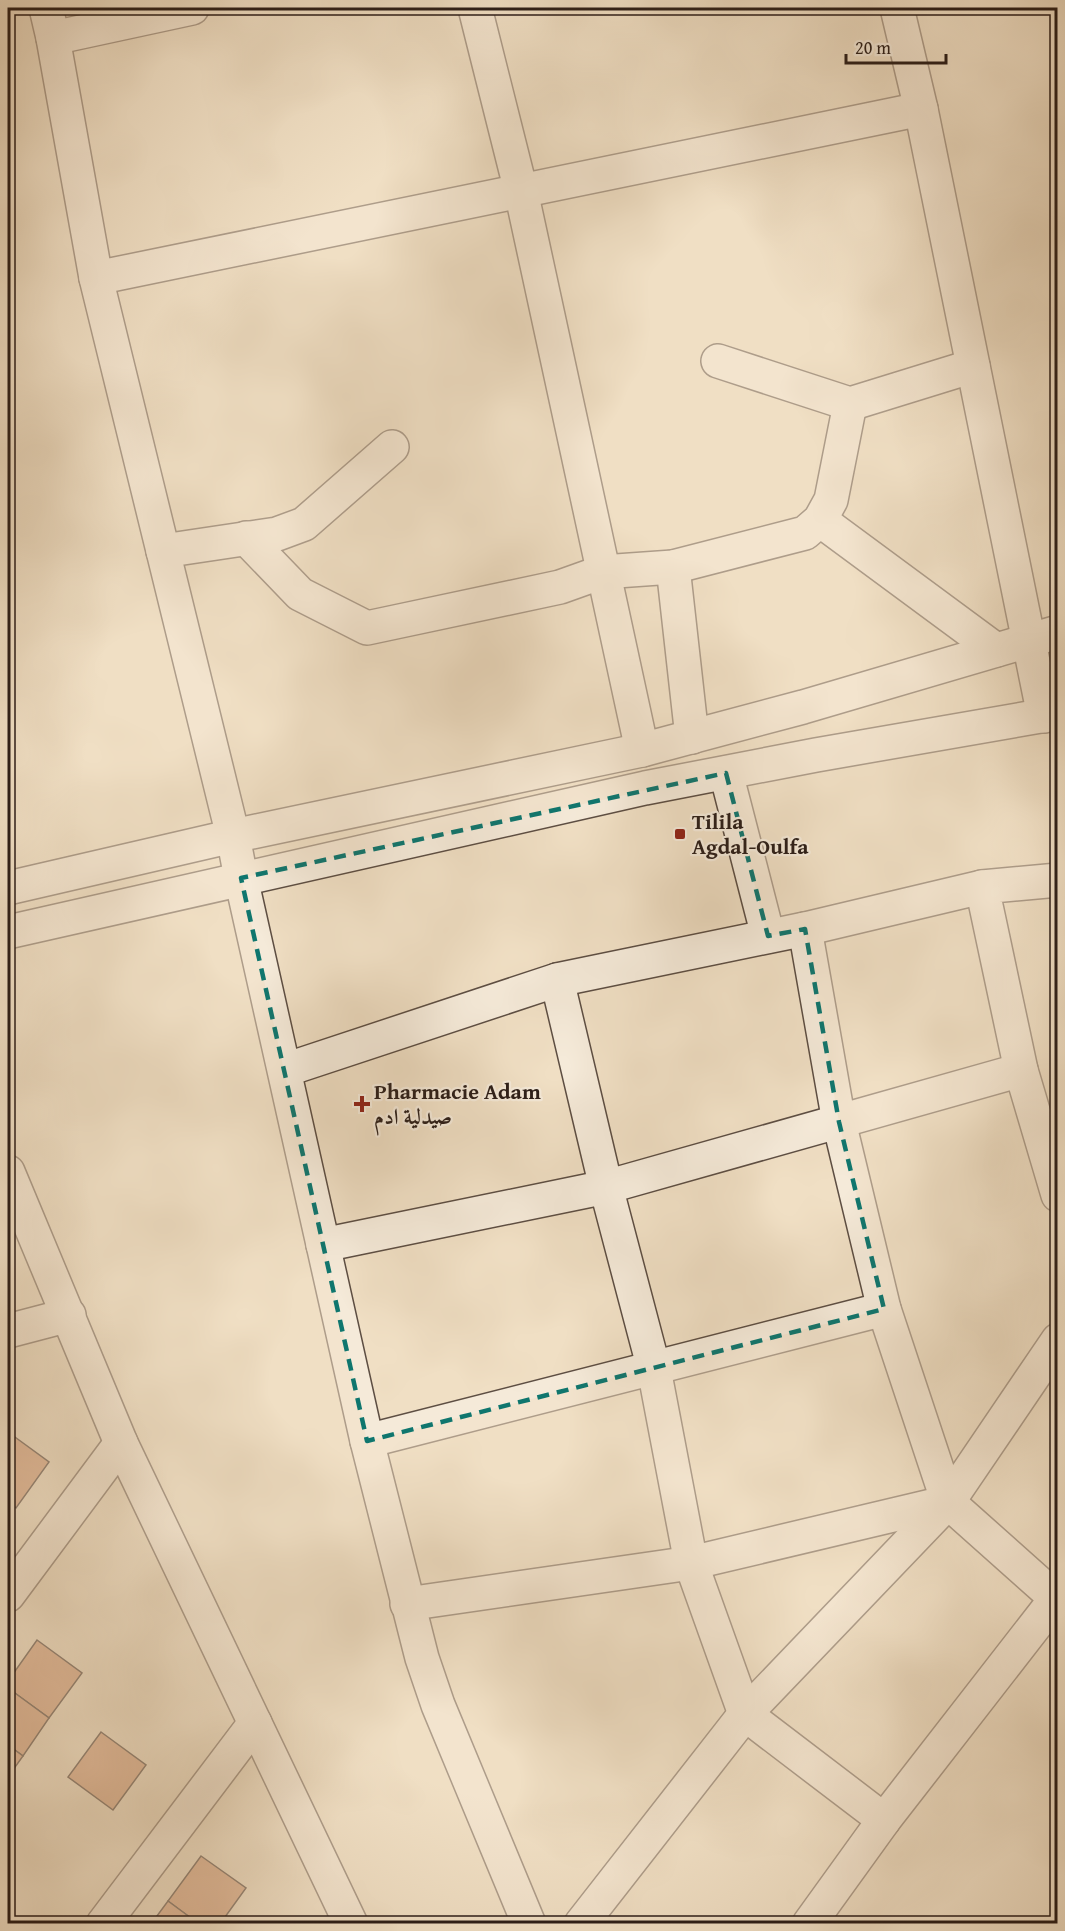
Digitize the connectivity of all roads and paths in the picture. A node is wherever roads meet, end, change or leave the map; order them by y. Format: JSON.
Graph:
{"nodes":[{"id":1,"x":192,"y":8,"type":"edge"},
{"id":2,"x":475,"y":8,"type":"edge"},
{"id":3,"x":897,"y":8,"type":"edge"},
{"id":4,"x":49,"y":23,"type":"edge"},
{"id":5,"x":921,"y":109,"type":"junction"},
{"id":6,"x":521,"y":190,"type":"junction"},
{"id":7,"x":96,"y":278,"type":"junction"},
{"id":8,"x":718,"y":361,"type":"dead end"},
{"id":9,"x":973,"y":366,"type":"junction"},
{"id":10,"x":850,"y":404,"type":"junction"},
{"id":11,"x":392,"y":447,"type":"dead end"},
{"id":12,"x":820,"y":520,"type":"junction"},
{"id":13,"x":246,"y":538,"type":"junction"},
{"id":14,"x":163,"y":551,"type":"junction"},
{"id":15,"x":674,"y":567,"type":"junction"},
{"id":16,"x":602,"y":572,"type":"junction"},
{"id":17,"x":1043,"y":636,"type":"edge"},
{"id":18,"x":996,"y":650,"type":"junction"},
{"id":19,"x":1051,"y":714,"type":"edge"},
{"id":20,"x":692,"y":737,"type":"junction"},
{"id":21,"x":642,"y":750,"type":"junction"},
{"id":22,"x":726,"y":773,"type":"junction"},
{"id":23,"x":233,"y":836,"type":"junction"},
{"id":24,"x":241,"y":878,"type":"junction"},
{"id":25,"x":1058,"y":880,"type":"edge"},
{"id":26,"x":982,"y":887,"type":"junction"},
{"id":27,"x":8,"y":888,"type":"edge"},
{"id":28,"x":805,"y":929,"type":"junction"},
{"id":29,"x":8,"y":932,"type":"edge"},
{"id":30,"x":768,"y":936,"type":"junction"},
{"id":31,"x":557,"y":980,"type":"junction"},
{"id":32,"x":285,"y":1070,"type":"junction"},
{"id":33,"x":1021,"y":1070,"type":"junction"},
{"id":34,"x":839,"y":1122,"type":"junction"},
{"id":35,"x":8,"y":1172,"type":"edge"},
{"id":36,"x":606,"y":1187,"type":"junction"},
{"id":37,"x":1058,"y":1195,"type":"edge"},
{"id":38,"x":323,"y":1245,"type":"junction"},
{"id":39,"x":884,"y":1309,"type":"junction"},
{"id":40,"x":69,"y":1315,"type":"junction"},
{"id":41,"x":8,"y":1331,"type":"edge"},
{"id":42,"x":1058,"y":1340,"type":"edge"},
{"id":43,"x":654,"y":1369,"type":"junction"},
{"id":44,"x":367,"y":1442,"type":"junction"},
{"id":45,"x":121,"y":1443,"type":"junction"},
{"id":46,"x":948,"y":1502,"type":"junction"},
{"id":47,"x":691,"y":1563,"type":"junction"},
{"id":48,"x":8,"y":1595,"type":"edge"},
{"id":49,"x":1057,"y":1598,"type":"edge"},
{"id":50,"x":407,"y":1604,"type":"junction"},
{"id":51,"x":745,"y":1714,"type":"junction"},
{"id":52,"x":255,"y":1723,"type":"junction"},
{"id":53,"x":884,"y":1820,"type":"junction"},
{"id":54,"x":103,"y":1923,"type":"edge"},
{"id":55,"x":351,"y":1923,"type":"edge"},
{"id":56,"x":529,"y":1923,"type":"edge"},
{"id":57,"x":581,"y":1923,"type":"edge"},
{"id":58,"x":809,"y":1923,"type":"edge"}],
"edges":[{"from":1,"to":4,"type":"street"},
{"from":2,"to":6,"type":"street"},
{"from":3,"to":5,"type":"street"},
{"from":4,"to":7,"type":"street"},
{"from":5,"to":6,"type":"street"},
{"from":5,"to":9,"type":"street"},
{"from":6,"to":7,"type":"street"},
{"from":6,"to":16,"type":"street"},
{"from":7,"to":14,"type":"street"},
{"from":8,"to":10,"type":"street"},
{"from":9,"to":10,"type":"street"},
{"from":9,"to":17,"type":"street"},
{"from":10,"to":12,"type":"street"},
{"from":11,"to":13,"type":"street"},
{"from":12,"to":15,"type":"street"},
{"from":12,"to":18,"type":"street"},
{"from":13,"to":14,"type":"street"},
{"from":13,"to":16,"type":"street"},
{"from":14,"to":23,"type":"street"},
{"from":15,"to":16,"type":"street"},
{"from":15,"to":20,"type":"street"},
{"from":16,"to":21,"type":"street"},
{"from":17,"to":18,"type":"street"},
{"from":17,"to":19,"type":"street"},
{"from":18,"to":20,"type":"street"},
{"from":19,"to":22,"type":"street"},
{"from":20,"to":21,"type":"street"},
{"from":21,"to":23,"type":"street"},
{"from":22,"to":24,"type":"street"},
{"from":22,"to":30,"type":"street"},
{"from":23,"to":24,"type":"street"},
{"from":23,"to":27,"type":"street"},
{"from":24,"to":29,"type":"street"},
{"from":24,"to":32,"type":"street"},
{"from":25,"to":26,"type":"street"},
{"from":26,"to":28,"type":"street"},
{"from":26,"to":33,"type":"street"},
{"from":28,"to":30,"type":"street"},
{"from":28,"to":34,"type":"street"},
{"from":30,"to":31,"type":"street"},
{"from":31,"to":32,"type":"street"},
{"from":31,"to":36,"type":"street"},
{"from":32,"to":38,"type":"street"},
{"from":33,"to":34,"type":"street"},
{"from":33,"to":37,"type":"street"},
{"from":34,"to":36,"type":"street"},
{"from":34,"to":39,"type":"street"},
{"from":35,"to":40,"type":"street"},
{"from":36,"to":38,"type":"street"},
{"from":36,"to":43,"type":"street"},
{"from":38,"to":44,"type":"street"},
{"from":39,"to":43,"type":"street"},
{"from":39,"to":46,"type":"street"},
{"from":40,"to":41,"type":"street"},
{"from":40,"to":45,"type":"street"},
{"from":42,"to":46,"type":"street"},
{"from":43,"to":44,"type":"street"},
{"from":43,"to":47,"type":"street"},
{"from":44,"to":50,"type":"street"},
{"from":45,"to":48,"type":"street"},
{"from":45,"to":52,"type":"street"},
{"from":46,"to":47,"type":"street"},
{"from":46,"to":49,"type":"street"},
{"from":46,"to":51,"type":"street"},
{"from":47,"to":50,"type":"street"},
{"from":47,"to":51,"type":"street"},
{"from":49,"to":53,"type":"street"},
{"from":50,"to":56,"type":"street"},
{"from":51,"to":53,"type":"street"},
{"from":51,"to":57,"type":"street"},
{"from":52,"to":54,"type":"street"},
{"from":52,"to":55,"type":"street"},
{"from":53,"to":58,"type":"street"}]}
